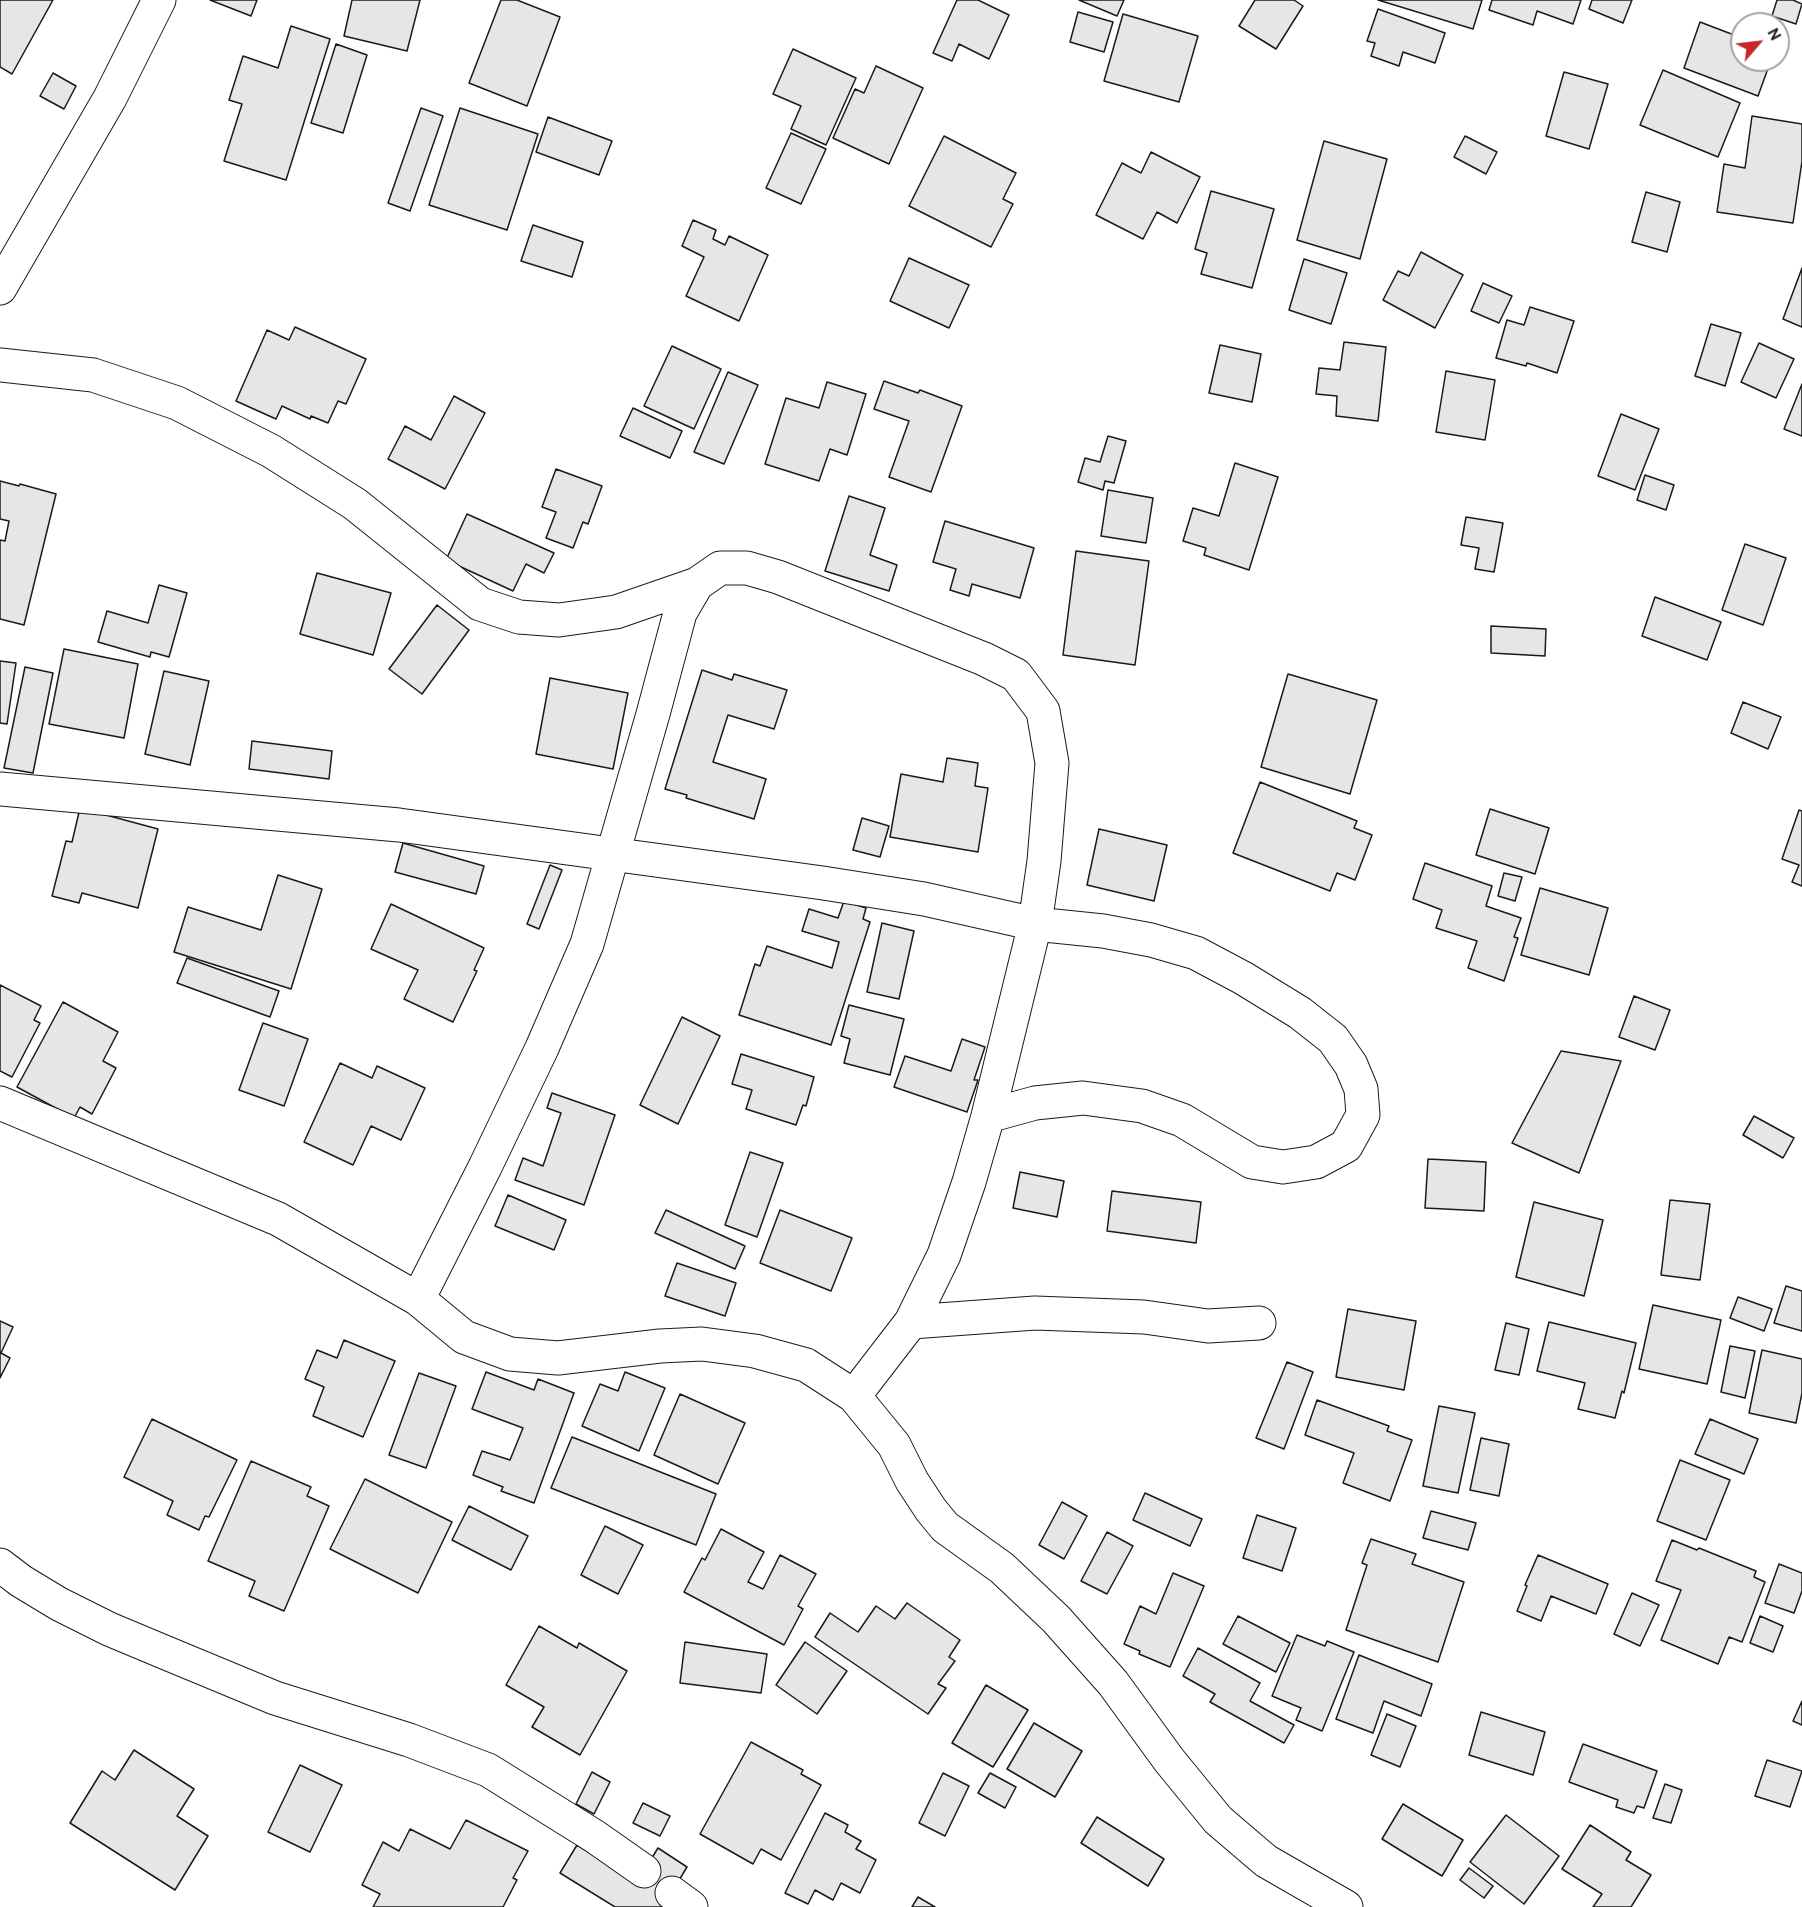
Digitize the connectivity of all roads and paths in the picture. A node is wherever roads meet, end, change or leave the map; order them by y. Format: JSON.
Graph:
{"nodes":[{"id":1,"x":159,"y":0,"type":"edge"},
{"id":2,"x":0,"y":288,"type":"edge"},
{"id":3,"x":0,"y":365,"type":"edge"},
{"id":4,"x":697,"y":584,"type":"junction"},
{"id":5,"x":0,"y":789,"type":"edge"},
{"id":6,"x":612,"y":855,"type":"junction"},
{"id":7,"x":1035,"y":924,"type":"junction"},
{"id":8,"x":0,"y":1103,"type":"edge"},
{"id":9,"x":988,"y":1116,"type":"junction"},
{"id":10,"x":418,"y":1299,"type":"junction"},
{"id":11,"x":912,"y":1322,"type":"junction"},
{"id":12,"x":1259,"y":1323,"type":"dead end"},
{"id":13,"x":854,"y":1396,"type":"junction"},
{"id":14,"x":0,"y":1565,"type":"edge"},
{"id":15,"x":644,"y":1871,"type":"dead end"},
{"id":16,"x":1339,"y":1905,"type":"edge"}],
"edges":[{"from":1,"to":2,"type":"street"},
{"from":3,"to":4,"type":"street"},
{"from":4,"to":6,"type":"street"},
{"from":4,"to":7,"type":"street"},
{"from":5,"to":6,"type":"street"},
{"from":6,"to":7,"type":"street"},
{"from":6,"to":10,"type":"street"},
{"from":7,"to":9,"type":"street"},
{"from":7,"to":9,"type":"street"},
{"from":8,"to":10,"type":"street"},
{"from":9,"to":11,"type":"street"},
{"from":10,"to":13,"type":"street"},
{"from":11,"to":12,"type":"street"},
{"from":11,"to":13,"type":"street"},
{"from":13,"to":16,"type":"street"},
{"from":14,"to":15,"type":"street"}]}
